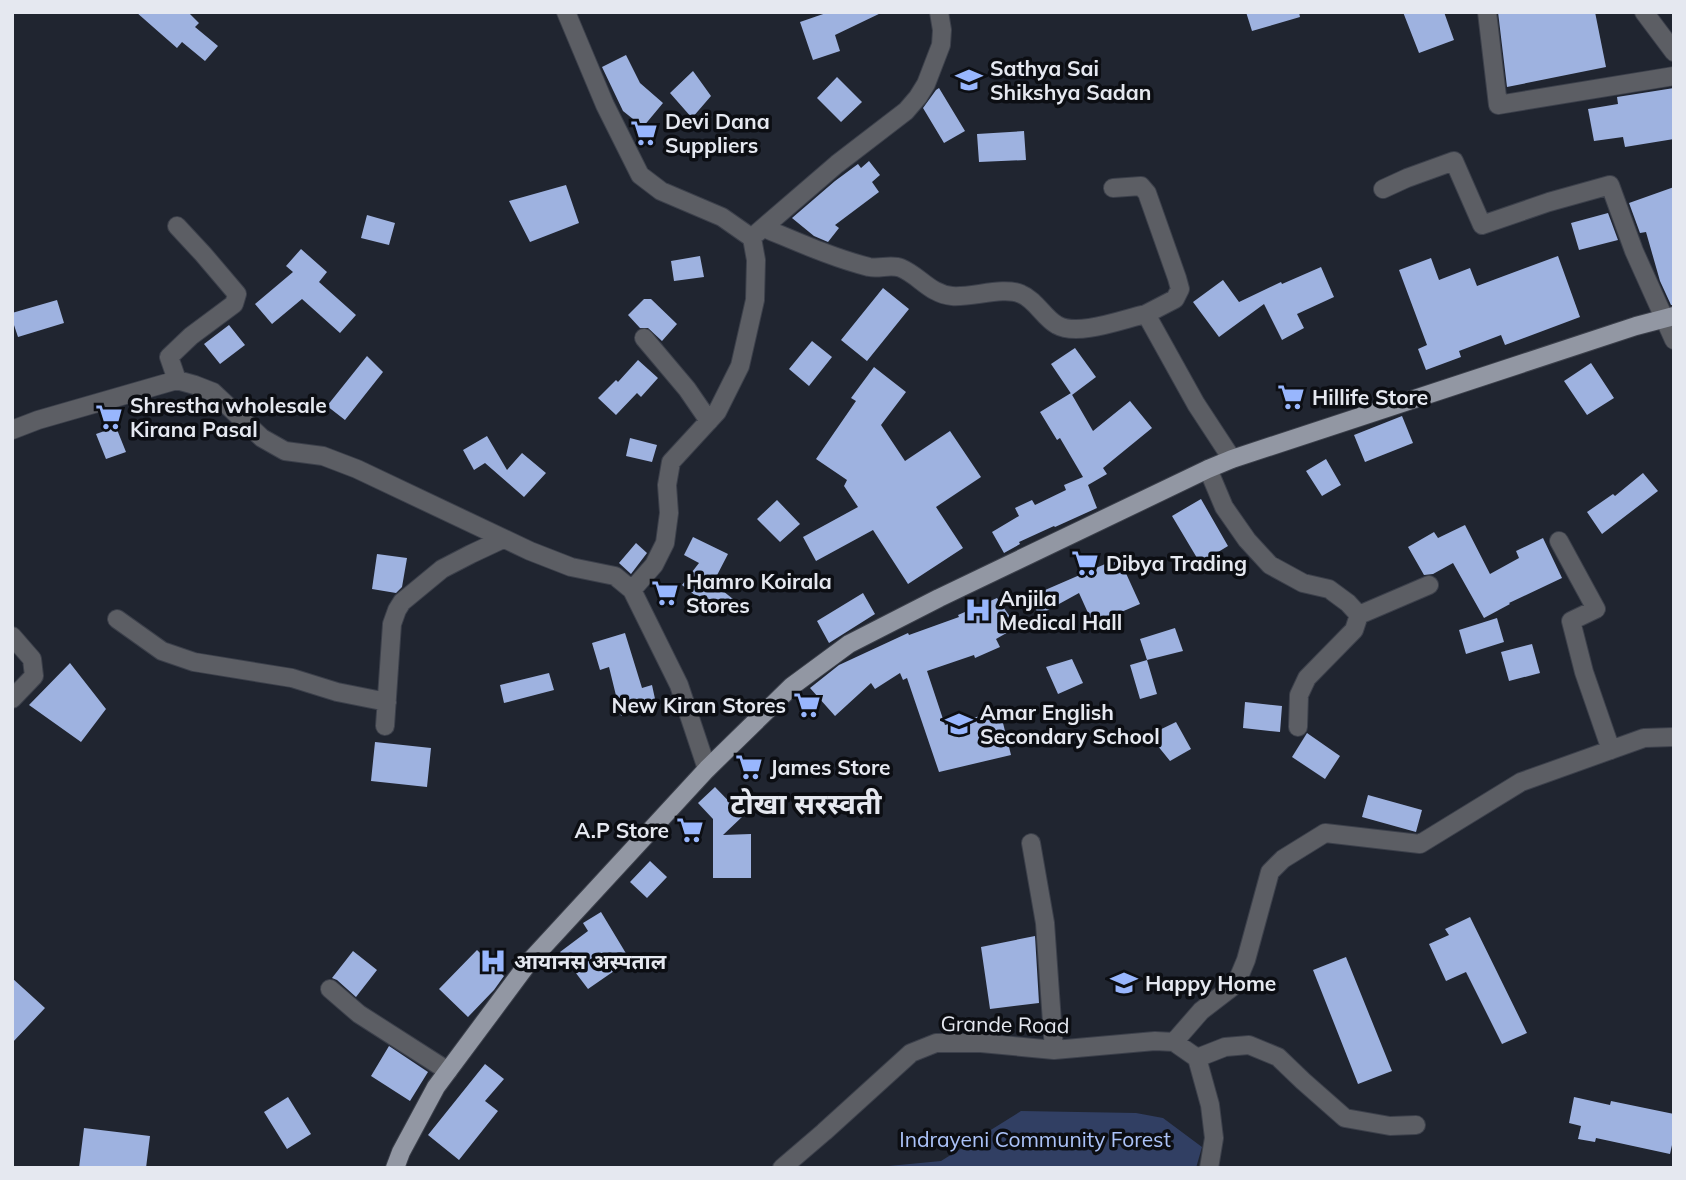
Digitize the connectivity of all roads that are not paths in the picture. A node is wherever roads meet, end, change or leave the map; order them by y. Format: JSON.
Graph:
{"nodes":[{"id":1,"x":566,"y":12,"type":"edge"},
{"id":2,"x":939,"y":12,"type":"edge"},
{"id":3,"x":1487,"y":12,"type":"edge"},
{"id":4,"x":1644,"y":12,"type":"edge"},
{"id":5,"x":1674,"y":52,"type":"edge"},
{"id":6,"x":1674,"y":76,"type":"edge"},
{"id":7,"x":1113,"y":188,"type":"dead end"},
{"id":8,"x":1383,"y":189,"type":"dead end"},
{"id":9,"x":177,"y":226,"type":"dead end"},
{"id":10,"x":758,"y":233,"type":"junction"},
{"id":11,"x":1146,"y":314,"type":"junction"},
{"id":12,"x":1668,"y":318,"type":"edge"},
{"id":13,"x":644,"y":338,"type":"dead end"},
{"id":14,"x":1674,"y":340,"type":"edge"},
{"id":15,"x":177,"y":380,"type":"junction"},
{"id":16,"x":709,"y":421,"type":"junction"},
{"id":17,"x":12,"y":430,"type":"edge"},
{"id":18,"x":1232,"y":459,"type":"junction"},
{"id":19,"x":1208,"y":469,"type":"junction"},
{"id":20,"x":503,"y":539,"type":"junction"},
{"id":21,"x":1559,"y":541,"type":"dead end"},
{"id":22,"x":1429,"y":585,"type":"dead end"},
{"id":23,"x":632,"y":590,"type":"junction"},
{"id":24,"x":1359,"y":615,"type":"junction"},
{"id":25,"x":117,"y":620,"type":"dead end"},
{"id":26,"x":12,"y":636,"type":"edge"},
{"id":27,"x":12,"y":699,"type":"edge"},
{"id":28,"x":387,"y":702,"type":"junction"},
{"id":29,"x":386,"y":726,"type":"dead end"},
{"id":30,"x":1298,"y":727,"type":"dead end"},
{"id":31,"x":1674,"y":737,"type":"edge"},
{"id":32,"x":1611,"y":750,"type":"junction"},
{"id":33,"x":707,"y":769,"type":"junction"},
{"id":34,"x":1031,"y":843,"type":"dead end"},
{"id":35,"x":330,"y":989,"type":"dead end"},
{"id":36,"x":1174,"y":1042,"type":"junction"},
{"id":37,"x":1054,"y":1050,"type":"junction"},
{"id":38,"x":1197,"y":1058,"type":"junction"},
{"id":39,"x":448,"y":1071,"type":"junction"},
{"id":40,"x":1416,"y":1125,"type":"dead end"},
{"id":41,"x":395,"y":1168,"type":"edge"},
{"id":42,"x":782,"y":1168,"type":"edge"},
{"id":43,"x":1209,"y":1168,"type":"edge"}],
"edges":[{"from":1,"to":10,"type":"street"},
{"from":2,"to":10,"type":"street"},
{"from":3,"to":6,"type":"street"},
{"from":4,"to":5,"type":"street"},
{"from":7,"to":11,"type":"street"},
{"from":8,"to":12,"type":"street"},
{"from":9,"to":15,"type":"street"},
{"from":10,"to":11,"type":"street"},
{"from":10,"to":16,"type":"street"},
{"from":11,"to":18,"type":"street"},
{"from":12,"to":14,"type":"street"},
{"from":12,"to":18,"type":"main road"},
{"from":13,"to":16,"type":"street"},
{"from":15,"to":17,"type":"street"},
{"from":15,"to":20,"type":"street"},
{"from":16,"to":23,"type":"street"},
{"from":18,"to":19,"type":"main road"},
{"from":19,"to":24,"type":"street"},
{"from":19,"to":33,"type":"main road"},
{"from":20,"to":23,"type":"street"},
{"from":20,"to":28,"type":"street"},
{"from":21,"to":32,"type":"street"},
{"from":22,"to":24,"type":"street"},
{"from":23,"to":33,"type":"street"},
{"from":24,"to":30,"type":"street"},
{"from":25,"to":28,"type":"street"},
{"from":26,"to":27,"type":"street"},
{"from":28,"to":29,"type":"street"},
{"from":31,"to":32,"type":"street"},
{"from":32,"to":36,"type":"street"},
{"from":33,"to":39,"type":"main road"},
{"from":34,"to":37,"type":"street"},
{"from":35,"to":39,"type":"street"},
{"from":36,"to":37,"type":"street","name":"Grande Road"},
{"from":36,"to":38,"type":"street"},
{"from":37,"to":42,"type":"street","name":"Grande Road"},
{"from":38,"to":40,"type":"street"},
{"from":38,"to":43,"type":"street"},
{"from":39,"to":41,"type":"main road"}]}
